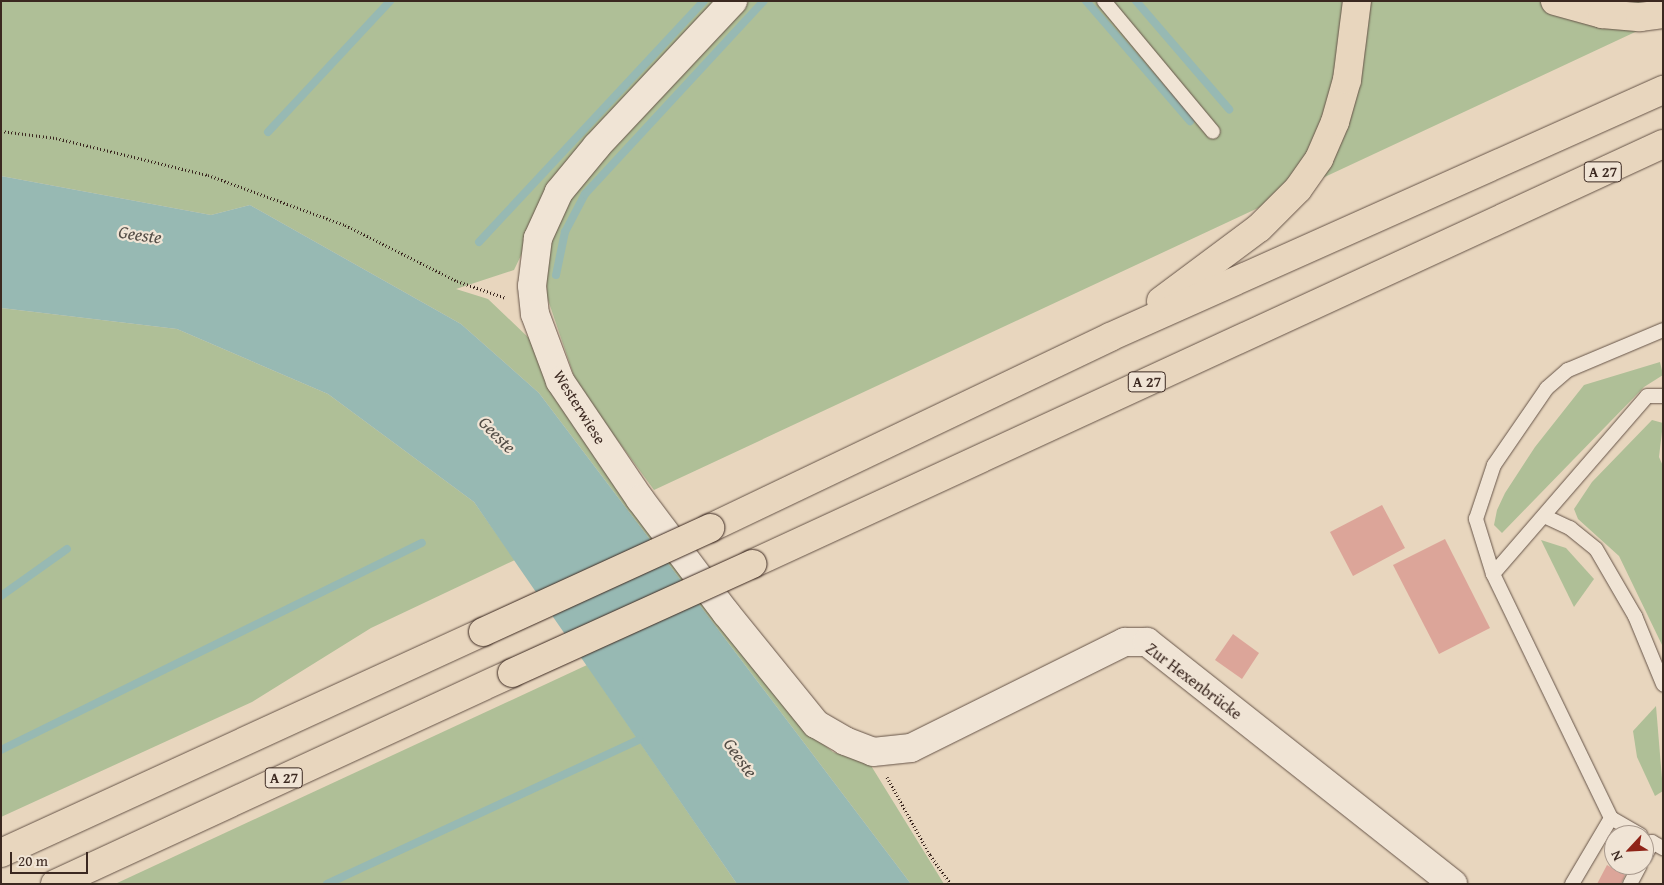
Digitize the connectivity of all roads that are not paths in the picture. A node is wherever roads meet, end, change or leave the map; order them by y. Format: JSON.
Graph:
{"nodes":[{"id":1,"x":732,"y":1,"type":"edge"},
{"id":2,"x":1104,"y":1,"type":"edge"},
{"id":3,"x":1357,"y":1,"type":"edge"},
{"id":4,"x":1555,"y":1,"type":"edge"},
{"id":5,"x":1663,"y":14,"type":"edge"},
{"id":6,"x":1663,"y":90,"type":"edge"},
{"id":7,"x":1213,"y":132,"type":"dead end"},
{"id":8,"x":1663,"y":144,"type":"edge"},
{"id":9,"x":1663,"y":156,"type":"edge"},
{"id":10,"x":1543,"y":199,"type":"junction"},
{"id":11,"x":1663,"y":330,"type":"edge"},
{"id":12,"x":1110,"y":337,"type":"junction"},
{"id":13,"x":1663,"y":396,"type":"edge"},
{"id":14,"x":1544,"y":516,"type":"junction"},
{"id":15,"x":1493,"y":574,"type":"junction"},
{"id":16,"x":1663,"y":684,"type":"edge"},
{"id":17,"x":873,"y":752,"type":"joint"},
{"id":18,"x":1611,"y":818,"type":"junction"},
{"id":19,"x":1623,"y":825,"type":"edge"},
{"id":20,"x":1,"y":853,"type":"edge"},
{"id":21,"x":55,"y":884,"type":"edge"},
{"id":22,"x":1453,"y":884,"type":"edge"},
{"id":23,"x":1572,"y":884,"type":"edge"}],
"edges":[{"from":1,"to":17,"type":"street","name":"Westerwiese"},
{"from":2,"to":7,"type":"lane"},
{"from":3,"to":12,"type":"highway"},
{"from":4,"to":5,"type":"highway"},
{"from":6,"to":12,"type":"highway"},
{"from":8,"to":10,"type":"highway","number":"A 27"},
{"from":9,"to":10,"type":"highway"},
{"from":10,"to":21,"type":"highway","number":"A 27","bridge":true},
{"from":11,"to":15,"type":"lane"},
{"from":12,"to":20,"type":"highway","bridge":true},
{"from":13,"to":14,"type":"lane"},
{"from":14,"to":15,"type":"lane"},
{"from":14,"to":16,"type":"lane"},
{"from":15,"to":18,"type":"lane"},
{"from":17,"to":22,"type":"street","name":"Zur Hexenbrücke"},
{"from":18,"to":19,"type":"lane"},
{"from":18,"to":23,"type":"lane"}]}
